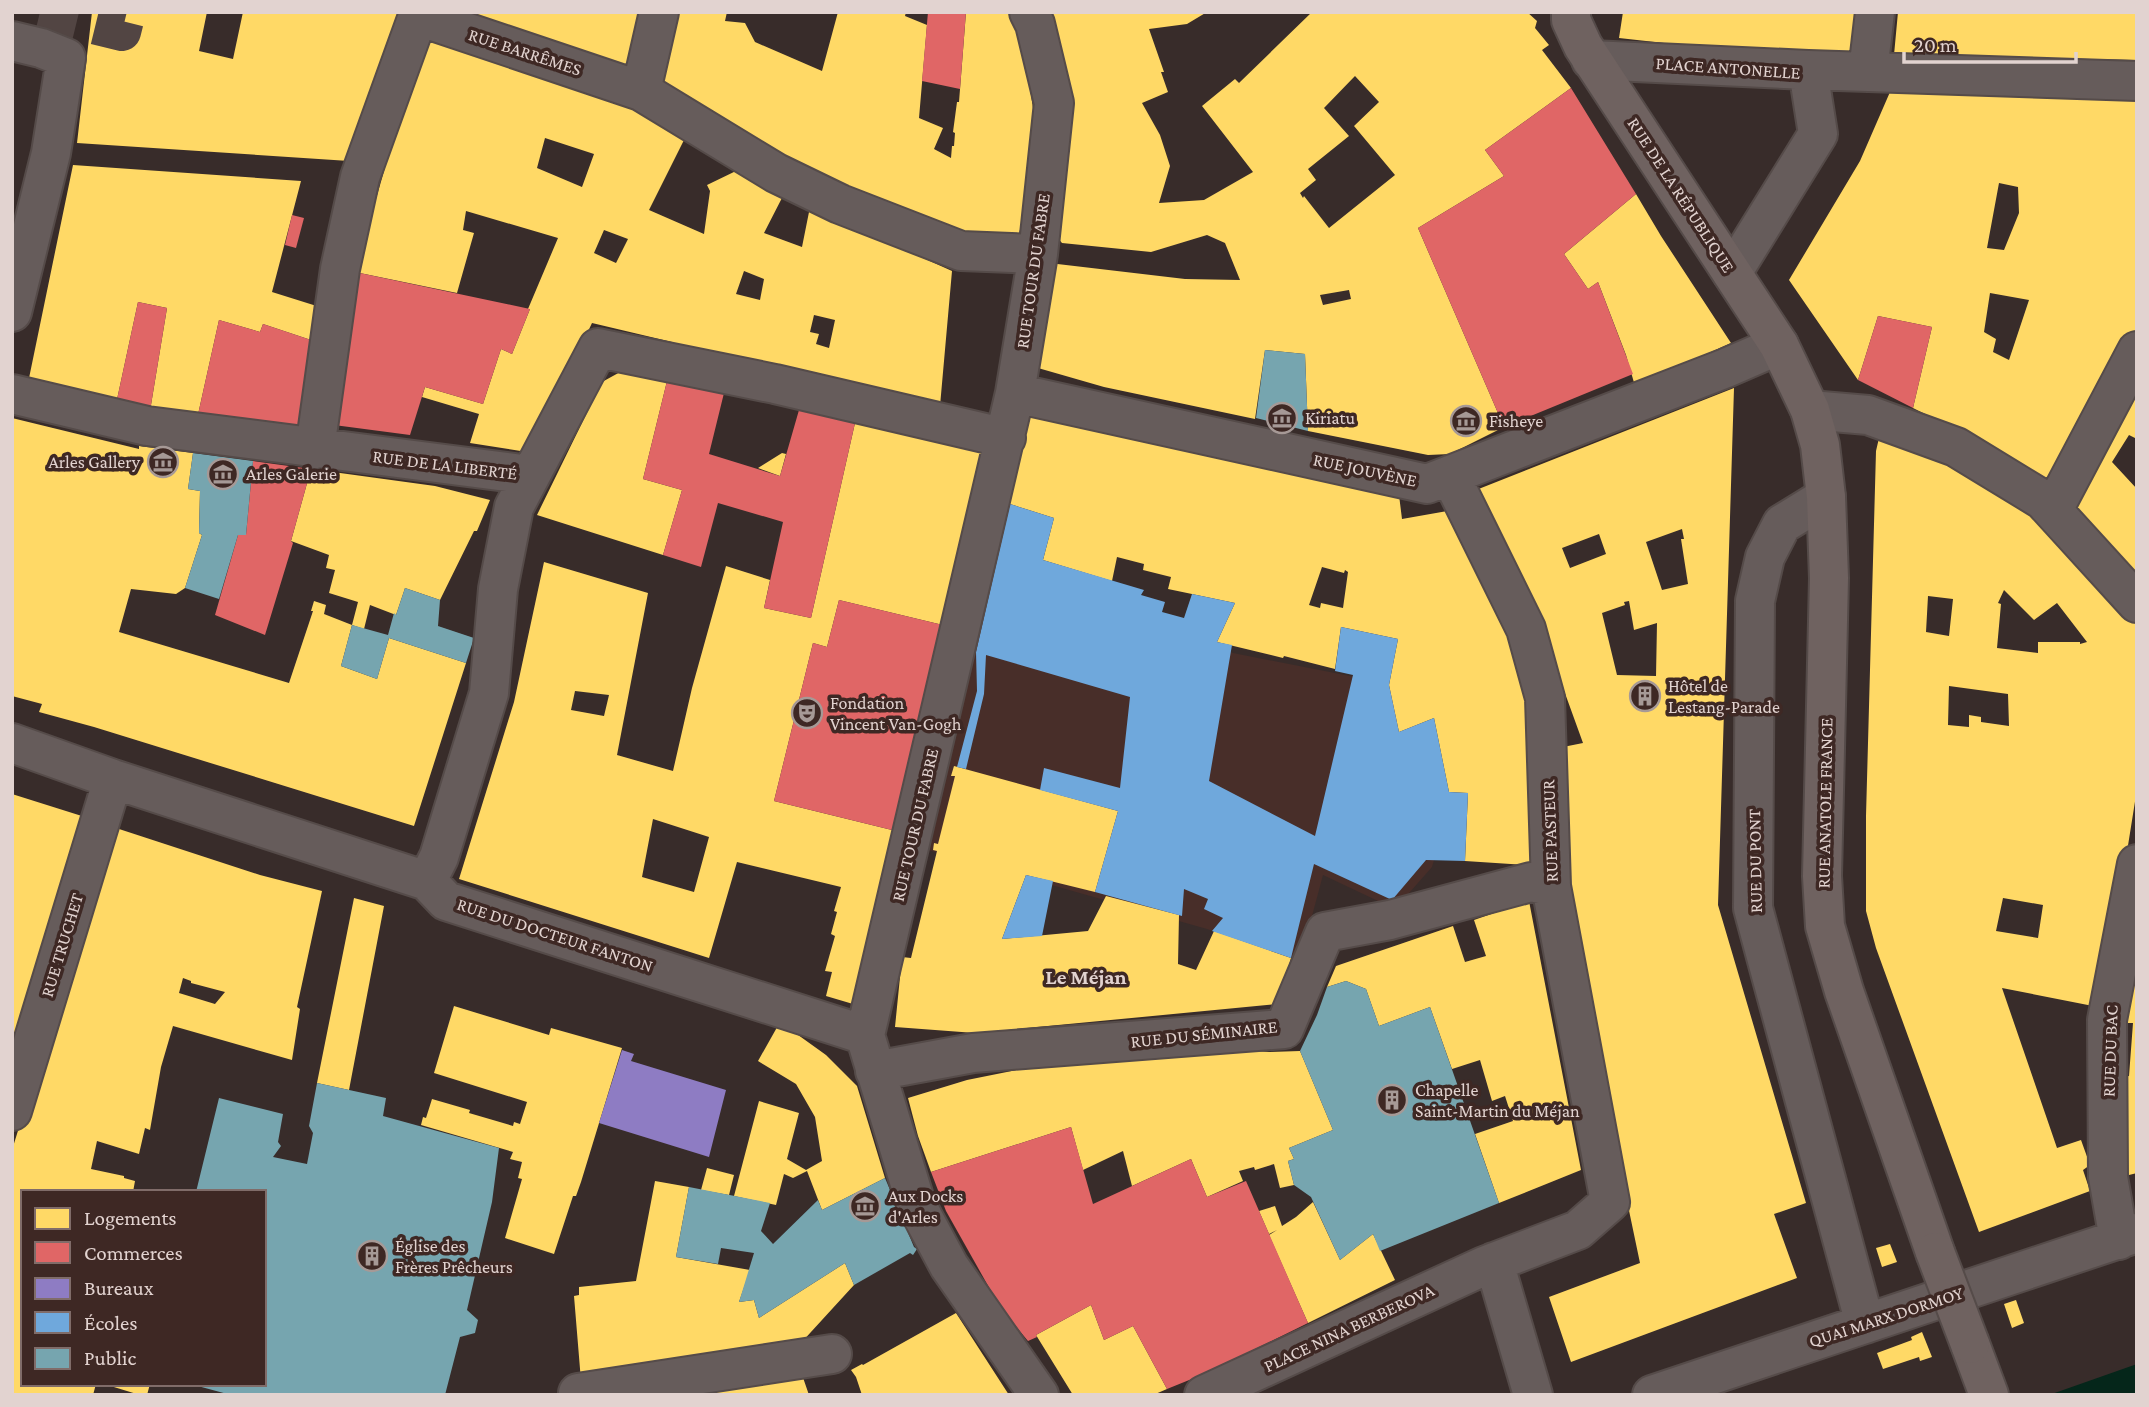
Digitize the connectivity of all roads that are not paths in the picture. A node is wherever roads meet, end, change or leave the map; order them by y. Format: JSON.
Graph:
{"nodes":[{"id":1,"x":659,"y":12,"type":"edge"},
{"id":2,"x":1030,"y":12,"type":"edge"},
{"id":3,"x":1875,"y":12,"type":"edge"},
{"id":4,"x":1576,"y":30,"type":"edge"},
{"id":5,"x":12,"y":41,"type":"edge"},
{"id":6,"x":1808,"y":71,"type":"junction"},
{"id":7,"x":1868,"y":72,"type":"junction"},
{"id":8,"x":2137,"y":81,"type":"edge"},
{"id":9,"x":641,"y":91,"type":"junction"},
{"id":10,"x":1038,"y":254,"type":"junction"},
{"id":11,"x":1732,"y":273,"type":"junction"},
{"id":12,"x":12,"y":312,"type":"edge"},
{"id":13,"x":1779,"y":345,"type":"junction"},
{"id":14,"x":2137,"y":351,"type":"edge"},
{"id":15,"x":1015,"y":393,"type":"junction"},
{"id":16,"x":12,"y":394,"type":"edge"},
{"id":17,"x":1810,"y":410,"type":"junction"},
{"id":18,"x":1006,"y":438,"type":"junction"},
{"id":19,"x":314,"y":449,"type":"junction"},
{"id":20,"x":530,"y":475,"type":"junction"},
{"id":21,"x":1450,"y":475,"type":"junction"},
{"id":22,"x":1826,"y":497,"type":"junction"},
{"id":23,"x":2053,"y":510,"type":"junction"},
{"id":24,"x":2137,"y":603,"type":"edge"},
{"id":25,"x":12,"y":743,"type":"edge"},
{"id":26,"x":113,"y":779,"type":"junction"},
{"id":27,"x":2137,"y":864,"type":"edge"},
{"id":28,"x":427,"y":881,"type":"junction"},
{"id":29,"x":1551,"y":886,"type":"junction"},
{"id":30,"x":870,"y":1053,"type":"junction"},
{"id":31,"x":12,"y":1111,"type":"edge"},
{"id":32,"x":1610,"y":1202,"type":"joint"},
{"id":33,"x":2128,"y":1236,"type":"edge"},
{"id":34,"x":1494,"y":1262,"type":"junction"},
{"id":35,"x":1864,"y":1324,"type":"junction"},
{"id":36,"x":832,"y":1354,"type":"dead end"},
{"id":37,"x":578,"y":1393,"type":"edge"},
{"id":38,"x":1039,"y":1395,"type":"edge"},
{"id":39,"x":1204,"y":1395,"type":"edge"},
{"id":40,"x":1533,"y":1395,"type":"edge"},
{"id":41,"x":1652,"y":1395,"type":"edge"},
{"id":42,"x":1989,"y":1395,"type":"edge"}],
"edges":[{"from":1,"to":9,"type":"street"},
{"from":2,"to":10,"type":"street","name":"RUE TOUR DU FABRE"},
{"from":3,"to":7,"type":"street"},
{"from":4,"to":6,"type":"street","name":"PLACE ANTONELLE"},
{"from":4,"to":11,"type":"main road","name":"RUE DE LA RÉPUBLIQUE"},
{"from":5,"to":12,"type":"street"},
{"from":6,"to":7,"type":"street"},
{"from":6,"to":11,"type":"street","name":"PLACE ANTONELLE"},
{"from":7,"to":8,"type":"street"},
{"from":9,"to":10,"type":"street","name":"RUE BARRÊMES"},
{"from":9,"to":19,"type":"street","name":"RUE BARRÊMES"},
{"from":10,"to":15,"type":"street","name":"RUE TOUR DU FABRE"},
{"from":11,"to":13,"type":"main road","name":"RUE DE LA RÉPUBLIQUE"},
{"from":13,"to":17,"type":"main road","name":"RUE ANATOLE FRANCE"},
{"from":13,"to":21,"type":"street","name":"RUE JOUVÈNE"},
{"from":14,"to":23,"type":"street"},
{"from":15,"to":18,"type":"street","name":"RUE TOUR DU FABRE"},
{"from":15,"to":21,"type":"street","name":"RUE JOUVÈNE"},
{"from":16,"to":19,"type":"street","name":"RUE DE LA LIBERTÉ"},
{"from":17,"to":22,"type":"main road","name":"RUE ANATOLE FRANCE"},
{"from":17,"to":23,"type":"street"},
{"from":18,"to":20,"type":"street","name":"RUE DE LA LIBERTÉ"},
{"from":18,"to":30,"type":"street","name":"RUE TOUR DU FABRE"},
{"from":19,"to":20,"type":"street","name":"RUE DE LA LIBERTÉ"},
{"from":20,"to":28,"type":"street"},
{"from":21,"to":29,"type":"street","name":"RUE PASTEUR"},
{"from":22,"to":35,"type":"street","name":"RUE DU PONT"},
{"from":22,"to":42,"type":"main road","name":"RUE ANATOLE FRANCE","bridge":true},
{"from":23,"to":24,"type":"street"},
{"from":25,"to":26,"type":"street","name":"RUE DU DOCTEUR FANTON"},
{"from":26,"to":28,"type":"street","name":"RUE DU DOCTEUR FANTON"},
{"from":26,"to":31,"type":"street","name":"RUE TRUCHET"},
{"from":27,"to":33,"type":"street","name":"RUE DU BAC"},
{"from":28,"to":30,"type":"street","name":"RUE DU DOCTEUR FANTON"},
{"from":29,"to":30,"type":"street","name":"RUE DU SÉMINAIRE"},
{"from":29,"to":32,"type":"street","name":"RUE PASTEUR"},
{"from":30,"to":38,"type":"street"},
{"from":32,"to":34,"type":"street","name":"PLACE NINA BERBEROVA"},
{"from":33,"to":35,"type":"street","name":"QUAI MARX DORMOY"},
{"from":34,"to":39,"type":"street","name":"PLACE NINA BERBEROVA"},
{"from":34,"to":40,"type":"street"},
{"from":35,"to":41,"type":"street","name":"QUAI MARX DORMOY"},
{"from":36,"to":37,"type":"street"}]}
